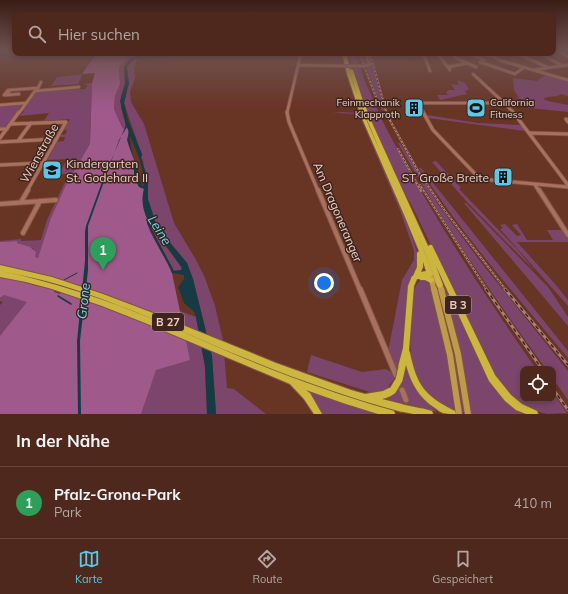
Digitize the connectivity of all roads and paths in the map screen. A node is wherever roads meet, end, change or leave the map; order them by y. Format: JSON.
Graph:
{"nodes":[{"id":1,"x":297,"y":70,"type":"edge"},
{"id":2,"x":348,"y":70,"type":"edge"},
{"id":3,"x":352,"y":70,"type":"edge"},
{"id":4,"x":504,"y":70,"type":"edge"},
{"id":5,"x":520,"y":70,"type":"edge"},
{"id":6,"x":533,"y":70,"type":"edge"},
{"id":7,"x":473,"y":74,"type":"dead end"},
{"id":8,"x":568,"y":80,"type":"edge"},
{"id":9,"x":41,"y":82,"type":"dead end"},
{"id":10,"x":29,"y":85,"type":"dead end"},
{"id":11,"x":79,"y":87,"type":"dead end"},
{"id":12,"x":26,"y":89,"type":"junction"},
{"id":13,"x":37,"y":89,"type":"junction"},
{"id":14,"x":19,"y":94,"type":"dead end"},
{"id":15,"x":26,"y":103,"type":"junction"},
{"id":16,"x":502,"y":103,"type":"junction"},
{"id":17,"x":0,"y":105,"type":"edge"},
{"id":18,"x":31,"y":123,"type":"junction"},
{"id":19,"x":10,"y":124,"type":"junction"},
{"id":20,"x":0,"y":129,"type":"edge"},
{"id":21,"x":7,"y":129,"type":"junction"},
{"id":22,"x":530,"y":133,"type":"junction"},
{"id":23,"x":568,"y":134,"type":"edge"},
{"id":24,"x":0,"y":138,"type":"edge"},
{"id":25,"x":56,"y":139,"type":"junction"},
{"id":26,"x":18,"y":141,"type":"junction"},
{"id":27,"x":0,"y":142,"type":"edge"},
{"id":28,"x":43,"y":163,"type":"junction"},
{"id":29,"x":0,"y":165,"type":"edge"},
{"id":30,"x":535,"y":185,"type":"junction"},
{"id":31,"x":568,"y":186,"type":"edge"},
{"id":32,"x":56,"y":200,"type":"dead end"},
{"id":33,"x":40,"y":201,"type":"junction"},
{"id":34,"x":21,"y":202,"type":"junction"},
{"id":35,"x":1,"y":205,"type":"edge"},
{"id":36,"x":23,"y":233,"type":"dead end"},
{"id":37,"x":421,"y":234,"type":"junction"},
{"id":38,"x":568,"y":235,"type":"edge"},
{"id":39,"x":421,"y":248,"type":"junction"},
{"id":40,"x":0,"y":268,"type":"edge"},
{"id":41,"x":0,"y":274,"type":"edge"},
{"id":42,"x":430,"y":277,"type":"junction"},
{"id":43,"x":414,"y":278,"type":"junction"},
{"id":44,"x":440,"y":285,"type":"junction"},
{"id":45,"x":62,"y":286,"type":"junction"},
{"id":46,"x":411,"y":292,"type":"junction"},
{"id":47,"x":406,"y":348,"type":"junction"},
{"id":48,"x":271,"y":368,"type":"junction"},
{"id":49,"x":396,"y":375,"type":"dead end"},
{"id":50,"x":291,"y":380,"type":"junction"},
{"id":51,"x":402,"y":390,"type":"dead end"},
{"id":52,"x":363,"y":398,"type":"junction"},
{"id":53,"x":406,"y":400,"type":"tunnel mouth"},
{"id":54,"x":318,"y":414,"type":"edge"},
{"id":55,"x":391,"y":414,"type":"edge"},
{"id":56,"x":429,"y":414,"type":"edge"},
{"id":57,"x":452,"y":414,"type":"edge"},
{"id":58,"x":459,"y":414,"type":"edge"},
{"id":59,"x":468,"y":414,"type":"edge"},
{"id":60,"x":534,"y":414,"type":"edge"}],
"edges":[{"from":1,"to":49,"type":"street","name":"Am Dragoneranger"},
{"from":2,"to":39,"type":"highway","number":"B 3"},
{"from":3,"to":37,"type":"highway","number":"B 3"},
{"from":4,"to":5,"type":"street"},
{"from":6,"to":8,"type":"street"},
{"from":7,"to":16,"type":"street"},
{"from":9,"to":13,"type":"street"},
{"from":10,"to":12,"type":"street"},
{"from":11,"to":13,"type":"street"},
{"from":12,"to":13,"type":"street"},
{"from":12,"to":14,"type":"street"},
{"from":13,"to":15,"type":"street"},
{"from":15,"to":17,"type":"street"},
{"from":15,"to":19,"type":"street"},
{"from":16,"to":22,"type":"street"},
{"from":16,"to":30,"type":"street"},
{"from":18,"to":19,"type":"street","name":"Wienstraße"},
{"from":18,"to":25,"type":"street","name":"Wienstraße"},
{"from":18,"to":26,"type":"street","name":"Wienstraße"},
{"from":19,"to":21,"type":"street"},
{"from":20,"to":21,"type":"street"},
{"from":21,"to":24,"type":"street"},
{"from":22,"to":23,"type":"street"},
{"from":22,"to":31,"type":"street"},
{"from":25,"to":26,"type":"street"},
{"from":25,"to":28,"type":"street","name":"Wienstraße"},
{"from":26,"to":27,"type":"street"},
{"from":28,"to":29,"type":"street"},
{"from":28,"to":34,"type":"street","name":"Wienstraße"},
{"from":30,"to":31,"type":"street"},
{"from":30,"to":38,"type":"street"},
{"from":32,"to":33,"type":"street"},
{"from":33,"to":34,"type":"street"},
{"from":33,"to":36,"type":"street"},
{"from":34,"to":35,"type":"street"},
{"from":37,"to":44,"type":"highway","number":"B 3"},
{"from":37,"to":60,"type":"highway","number":"B 3"},
{"from":39,"to":42,"type":"highway","number":"B 3"},
{"from":39,"to":43,"type":"highway"},
{"from":40,"to":45,"type":"highway","number":"B 27"},
{"from":41,"to":45,"type":"highway","number":"B 27"},
{"from":42,"to":43,"type":"highway"},
{"from":42,"to":44,"type":"main road"},
{"from":42,"to":46,"type":"highway"},
{"from":42,"to":58,"type":"main road","number":"B 3"},
{"from":43,"to":46,"type":"highway"},
{"from":44,"to":59,"type":"main road","number":"B 3"},
{"from":45,"to":48,"type":"highway","number":"B 27"},
{"from":46,"to":47,"type":"highway"},
{"from":47,"to":52,"type":"highway","bridge":true},
{"from":47,"to":57,"type":"highway"},
{"from":48,"to":50,"type":"highway","number":"B 27"},
{"from":48,"to":52,"type":"highway","number":"B 27"},
{"from":50,"to":54,"type":"highway"},
{"from":50,"to":55,"type":"highway","number":"B 27"},
{"from":51,"to":53,"type":"street"},
{"from":52,"to":56,"type":"highway","bridge":true}]}
